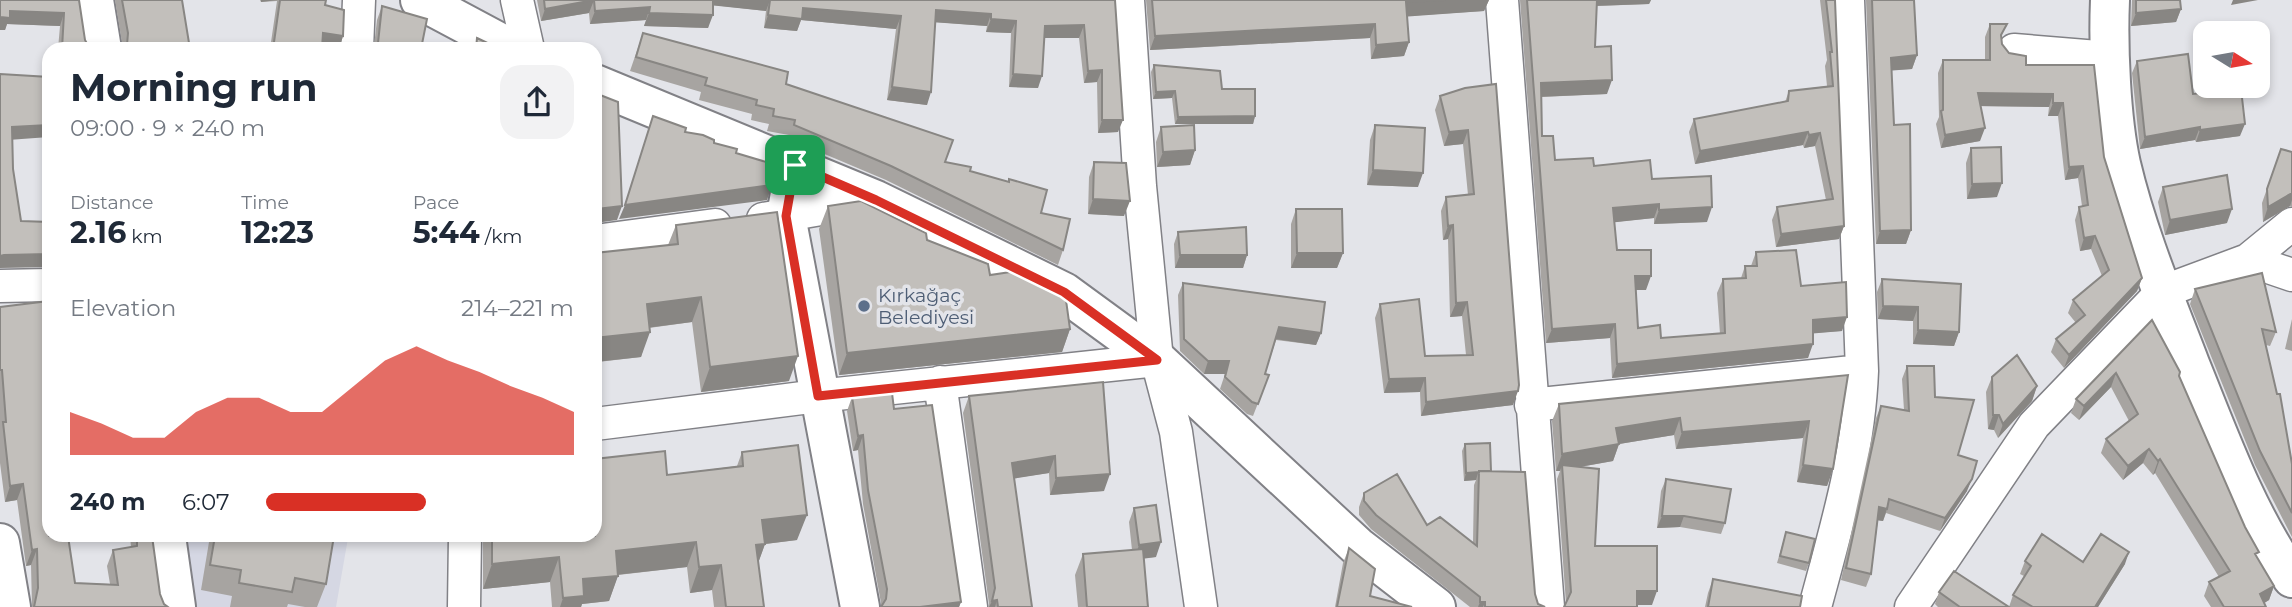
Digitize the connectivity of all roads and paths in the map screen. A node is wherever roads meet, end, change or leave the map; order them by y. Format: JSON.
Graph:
{"nodes":[{"id":1,"x":94,"y":0,"type":"edge"},
{"id":2,"x":359,"y":0,"type":"edge"},
{"id":3,"x":420,"y":0,"type":"edge"},
{"id":4,"x":517,"y":0,"type":"edge"},
{"id":5,"x":1128,"y":0,"type":"edge"},
{"id":6,"x":1502,"y":0,"type":"edge"},
{"id":7,"x":1848,"y":0,"type":"edge"},
{"id":8,"x":2110,"y":0,"type":"edge"},
{"id":9,"x":101,"y":42,"type":"edge"},
{"id":10,"x":357,"y":42,"type":"edge"},
{"id":11,"x":500,"y":42,"type":"edge"},
{"id":12,"x":526,"y":42,"type":"edge"},
{"id":13,"x":2014,"y":50,"type":"dead end"},
{"id":14,"x":2110,"y":58,"type":"junction"},
{"id":15,"x":602,"y":88,"type":"edge"},
{"id":16,"x":795,"y":165,"type":"junction"},
{"id":17,"x":876,"y":200,"type":"junction"},
{"id":18,"x":786,"y":216,"type":"junction"},
{"id":19,"x":2292,"y":224,"type":"edge"},
{"id":20,"x":602,"y":240,"type":"edge"},
{"id":21,"x":2248,"y":260,"type":"junction"},
{"id":22,"x":2292,"y":275,"type":"edge"},
{"id":23,"x":42,"y":285,"type":"edge"},
{"id":24,"x":0,"y":286,"type":"edge"},
{"id":25,"x":2162,"y":292,"type":"junction"},
{"id":26,"x":1157,"y":360,"type":"junction"},
{"id":27,"x":1862,"y":372,"type":"junction"},
{"id":28,"x":940,"y":382,"type":"junction"},
{"id":29,"x":818,"y":396,"type":"junction"},
{"id":30,"x":1531,"y":405,"type":"junction"},
{"id":31,"x":602,"y":423,"type":"edge"},
{"id":32,"x":167,"y":542,"type":"edge"},
{"id":33,"x":465,"y":542,"type":"edge"},
{"id":34,"x":0,"y":543,"type":"edge"},
{"id":35,"x":2292,"y":578,"type":"edge"},
{"id":36,"x":11,"y":607,"type":"edge"},
{"id":37,"x":176,"y":607,"type":"edge"},
{"id":38,"x":464,"y":607,"type":"edge"},
{"id":39,"x":860,"y":607,"type":"edge"},
{"id":40,"x":971,"y":607,"type":"edge"},
{"id":41,"x":1201,"y":607,"type":"edge"},
{"id":42,"x":1436,"y":607,"type":"edge"},
{"id":43,"x":1548,"y":607,"type":"edge"},
{"id":44,"x":1815,"y":607,"type":"edge"},
{"id":45,"x":1911,"y":607,"type":"edge"}],
"edges":[{"from":1,"to":9,"type":"street"},
{"from":2,"to":10,"type":"street"},
{"from":3,"to":11,"type":"street"},
{"from":4,"to":12,"type":"street"},
{"from":5,"to":26,"type":"street"},
{"from":6,"to":30,"type":"street"},
{"from":7,"to":27,"type":"street"},
{"from":8,"to":14,"type":"street"},
{"from":13,"to":14,"type":"street"},
{"from":14,"to":25,"type":"street"},
{"from":15,"to":16,"type":"street"},
{"from":16,"to":17,"type":"street"},
{"from":16,"to":18,"type":"street"},
{"from":17,"to":18,"type":"street"},
{"from":17,"to":26,"type":"street"},
{"from":18,"to":20,"type":"street"},
{"from":18,"to":29,"type":"street"},
{"from":19,"to":21,"type":"street"},
{"from":21,"to":22,"type":"street"},
{"from":21,"to":25,"type":"street"},
{"from":23,"to":24,"type":"street"},
{"from":25,"to":35,"type":"street"},
{"from":25,"to":45,"type":"street"},
{"from":26,"to":28,"type":"street"},
{"from":26,"to":41,"type":"street"},
{"from":26,"to":42,"type":"street"},
{"from":27,"to":30,"type":"street"},
{"from":27,"to":44,"type":"street"},
{"from":28,"to":29,"type":"street"},
{"from":28,"to":40,"type":"street"},
{"from":29,"to":31,"type":"street"},
{"from":29,"to":39,"type":"street"},
{"from":30,"to":43,"type":"street"},
{"from":32,"to":37,"type":"street"},
{"from":33,"to":38,"type":"street"},
{"from":34,"to":36,"type":"street"}]}
